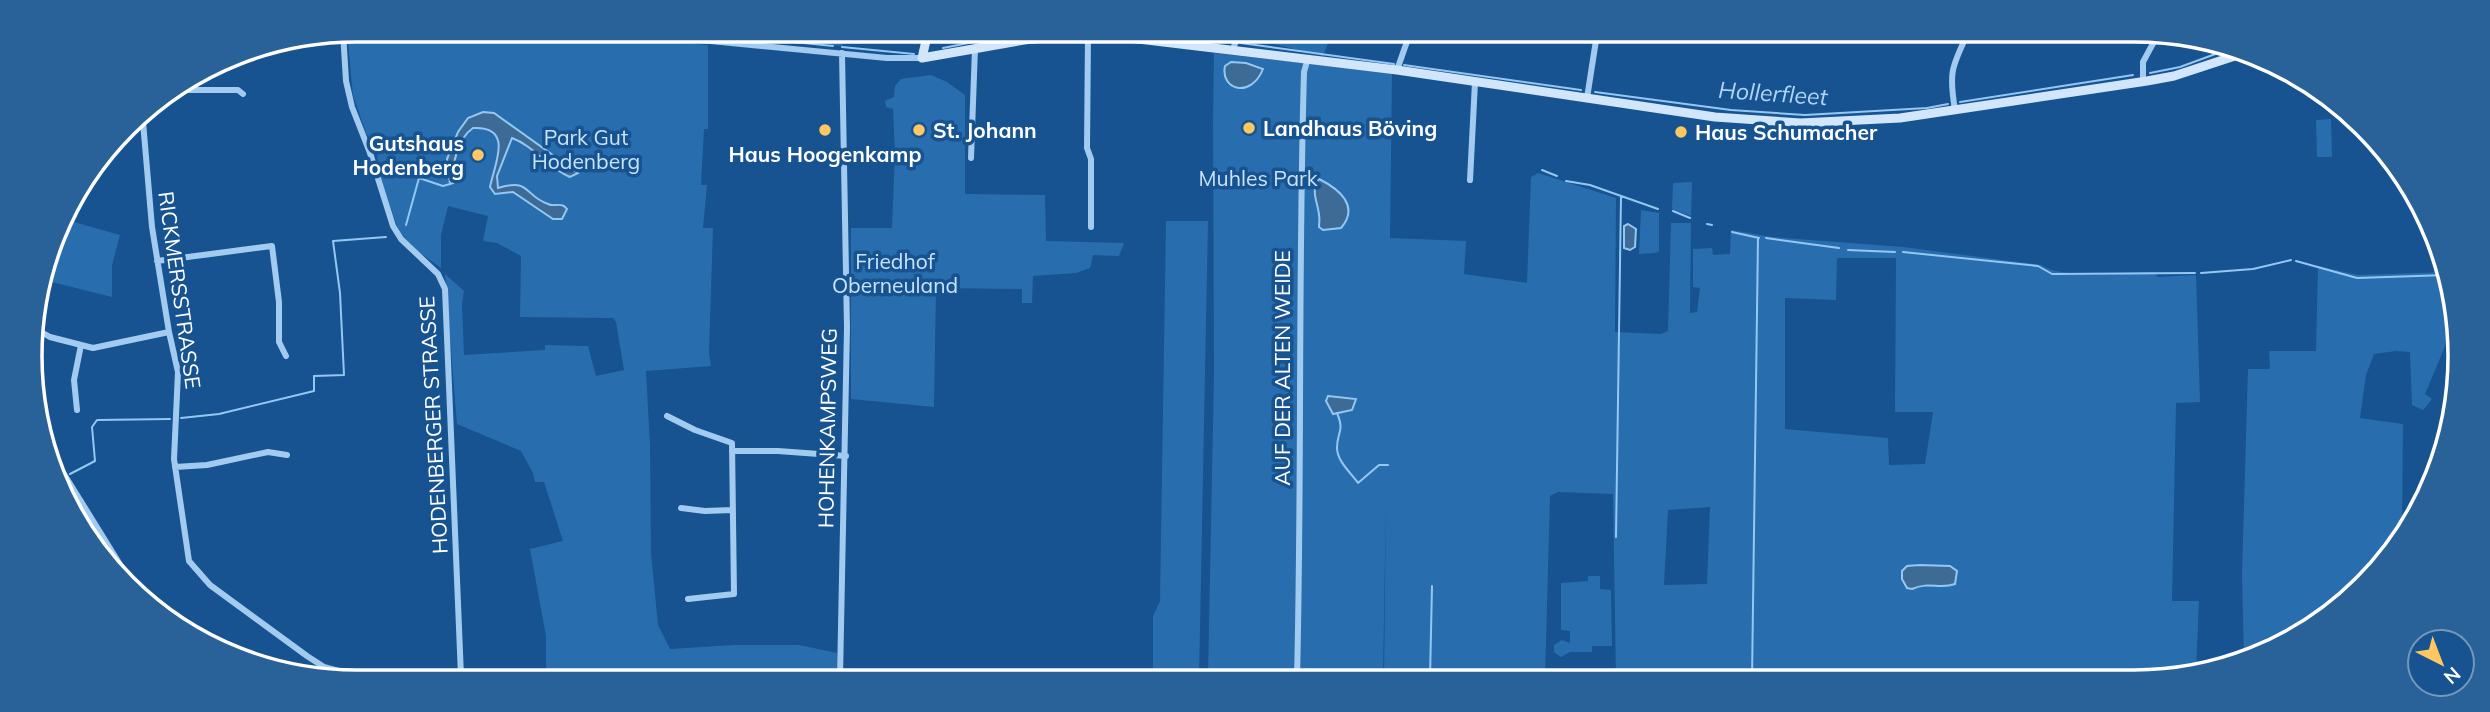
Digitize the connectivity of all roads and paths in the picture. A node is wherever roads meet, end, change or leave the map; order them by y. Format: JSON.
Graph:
{"nodes":[{"id":1,"x":723,"y":42,"type":"edge"},
{"id":2,"x":926,"y":42,"type":"edge"},
{"id":3,"x":1012,"y":42,"type":"edge"},
{"id":4,"x":1088,"y":42,"type":"edge"},
{"id":5,"x":1166,"y":42,"type":"edge"},
{"id":6,"x":1235,"y":42,"type":"edge"},
{"id":7,"x":1407,"y":42,"type":"edge"},
{"id":8,"x":1596,"y":42,"type":"edge"},
{"id":9,"x":1964,"y":42,"type":"edge"},
{"id":10,"x":344,"y":43,"type":"edge"},
{"id":11,"x":2153,"y":43,"type":"edge"},
{"id":12,"x":975,"y":48,"type":"junction"},
{"id":13,"x":1233,"y":48,"type":"junction"},
{"id":14,"x":842,"y":53,"type":"junction"},
{"id":15,"x":922,"y":58,"type":"junction"},
{"id":16,"x":1308,"y":58,"type":"junction"},
{"id":17,"x":2230,"y":58,"type":"edge"},
{"id":18,"x":1397,"y":70,"type":"junction"},
{"id":19,"x":1475,"y":82,"type":"junction"},
{"id":20,"x":2143,"y":82,"type":"junction"},
{"id":21,"x":190,"y":90,"type":"edge"},
{"id":22,"x":243,"y":94,"type":"dead end"},
{"id":23,"x":1587,"y":99,"type":"junction"},
{"id":24,"x":1955,"y":110,"type":"junction"},
{"id":25,"x":143,"y":126,"type":"edge"},
{"id":26,"x":971,"y":158,"type":"dead end"},
{"id":27,"x":1471,"y":180,"type":"dead end"},
{"id":28,"x":1091,"y":227,"type":"dead end"},
{"id":29,"x":157,"y":261,"type":"junction"},
{"id":30,"x":169,"y":332,"type":"junction"},
{"id":31,"x":43,"y":334,"type":"edge"},
{"id":32,"x":81,"y":345,"type":"junction"},
{"id":33,"x":286,"y":356,"type":"dead end"},
{"id":34,"x":77,"y":410,"type":"dead end"},
{"id":35,"x":667,"y":416,"type":"dead end"},
{"id":36,"x":732,"y":451,"type":"junction"},
{"id":37,"x":288,"y":455,"type":"dead end"},
{"id":38,"x":846,"y":456,"type":"junction"},
{"id":39,"x":175,"y":467,"type":"junction"},
{"id":40,"x":68,"y":480,"type":"edge"},
{"id":41,"x":681,"y":508,"type":"dead end"},
{"id":42,"x":732,"y":510,"type":"junction"},
{"id":43,"x":116,"y":558,"type":"edge"},
{"id":44,"x":688,"y":599,"type":"dead end"},
{"id":45,"x":329,"y":668,"type":"edge"},
{"id":46,"x":461,"y":670,"type":"edge"},
{"id":47,"x":840,"y":670,"type":"edge"},
{"id":48,"x":1297,"y":670,"type":"edge"}],
"edges":[{"from":1,"to":14,"type":"street"},
{"from":2,"to":15,"type":"street"},
{"from":3,"to":12,"type":"street"},
{"from":4,"to":28,"type":"street"},
{"from":5,"to":13,"type":"street"},
{"from":6,"to":13,"type":"street"},
{"from":7,"to":18,"type":"street"},
{"from":8,"to":23,"type":"street"},
{"from":9,"to":24,"type":"street"},
{"from":10,"to":46,"type":"street","name":"HODENBERGER STRASSE"},
{"from":11,"to":20,"type":"street"},
{"from":12,"to":15,"type":"street"},
{"from":12,"to":26,"type":"street"},
{"from":13,"to":16,"type":"street"},
{"from":14,"to":15,"type":"street"},
{"from":14,"to":38,"type":"street","name":"HOHENKAMPSWEG"},
{"from":16,"to":18,"type":"street"},
{"from":16,"to":48,"type":"street","name":"AUF DER ALTEN WEIDE"},
{"from":17,"to":20,"type":"street"},
{"from":18,"to":19,"type":"street"},
{"from":19,"to":23,"type":"street"},
{"from":19,"to":27,"type":"street"},
{"from":20,"to":24,"type":"street"},
{"from":21,"to":22,"type":"street"},
{"from":23,"to":24,"type":"street"},
{"from":25,"to":29,"type":"street","name":"RICKMERSSTRASSE"},
{"from":29,"to":30,"type":"street","name":"RICKMERSSTRASSE"},
{"from":29,"to":33,"type":"street"},
{"from":30,"to":32,"type":"street"},
{"from":30,"to":39,"type":"street","name":"RICKMERSSTRASSE"},
{"from":31,"to":32,"type":"street"},
{"from":32,"to":34,"type":"street"},
{"from":35,"to":36,"type":"street"},
{"from":36,"to":38,"type":"street"},
{"from":36,"to":42,"type":"street"},
{"from":37,"to":39,"type":"street"},
{"from":38,"to":47,"type":"street","name":"HOHENKAMPSWEG"},
{"from":39,"to":45,"type":"street","name":"RICKMERSSTRASSE"},
{"from":40,"to":43,"type":"street"},
{"from":41,"to":42,"type":"street"},
{"from":42,"to":44,"type":"street"}]}
